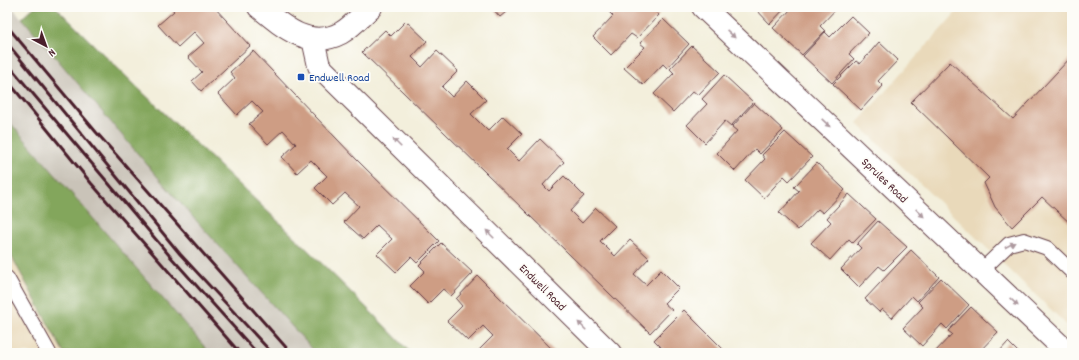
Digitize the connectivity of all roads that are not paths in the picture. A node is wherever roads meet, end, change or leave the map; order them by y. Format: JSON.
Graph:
{"nodes":[{"id":1,"x":260,"y":7,"type":"edge"},
{"id":2,"x":371,"y":7,"type":"edge"},
{"id":3,"x":703,"y":7,"type":"edge"},
{"id":4,"x":313,"y":39,"type":"junction"},
{"id":5,"x":981,"y":271,"type":"junction"},
{"id":6,"x":1072,"y":272,"type":"edge"},
{"id":7,"x":7,"y":278,"type":"edge"},
{"id":8,"x":49,"y":353,"type":"edge"},
{"id":9,"x":610,"y":353,"type":"edge"},
{"id":10,"x":1068,"y":353,"type":"edge"}],
"edges":[{"from":1,"to":4,"type":"street"},
{"from":2,"to":4,"type":"street"},
{"from":3,"to":5,"type":"street","name":"Sprules Road","one_way":true},
{"from":9,"to":4,"type":"street","name":"Endwell Road","one_way":true},
{"from":5,"to":6,"type":"lane","one_way":true},
{"from":5,"to":10,"type":"street","name":"Sprules Road","one_way":true},
{"from":7,"to":8,"type":"lane"}]}
